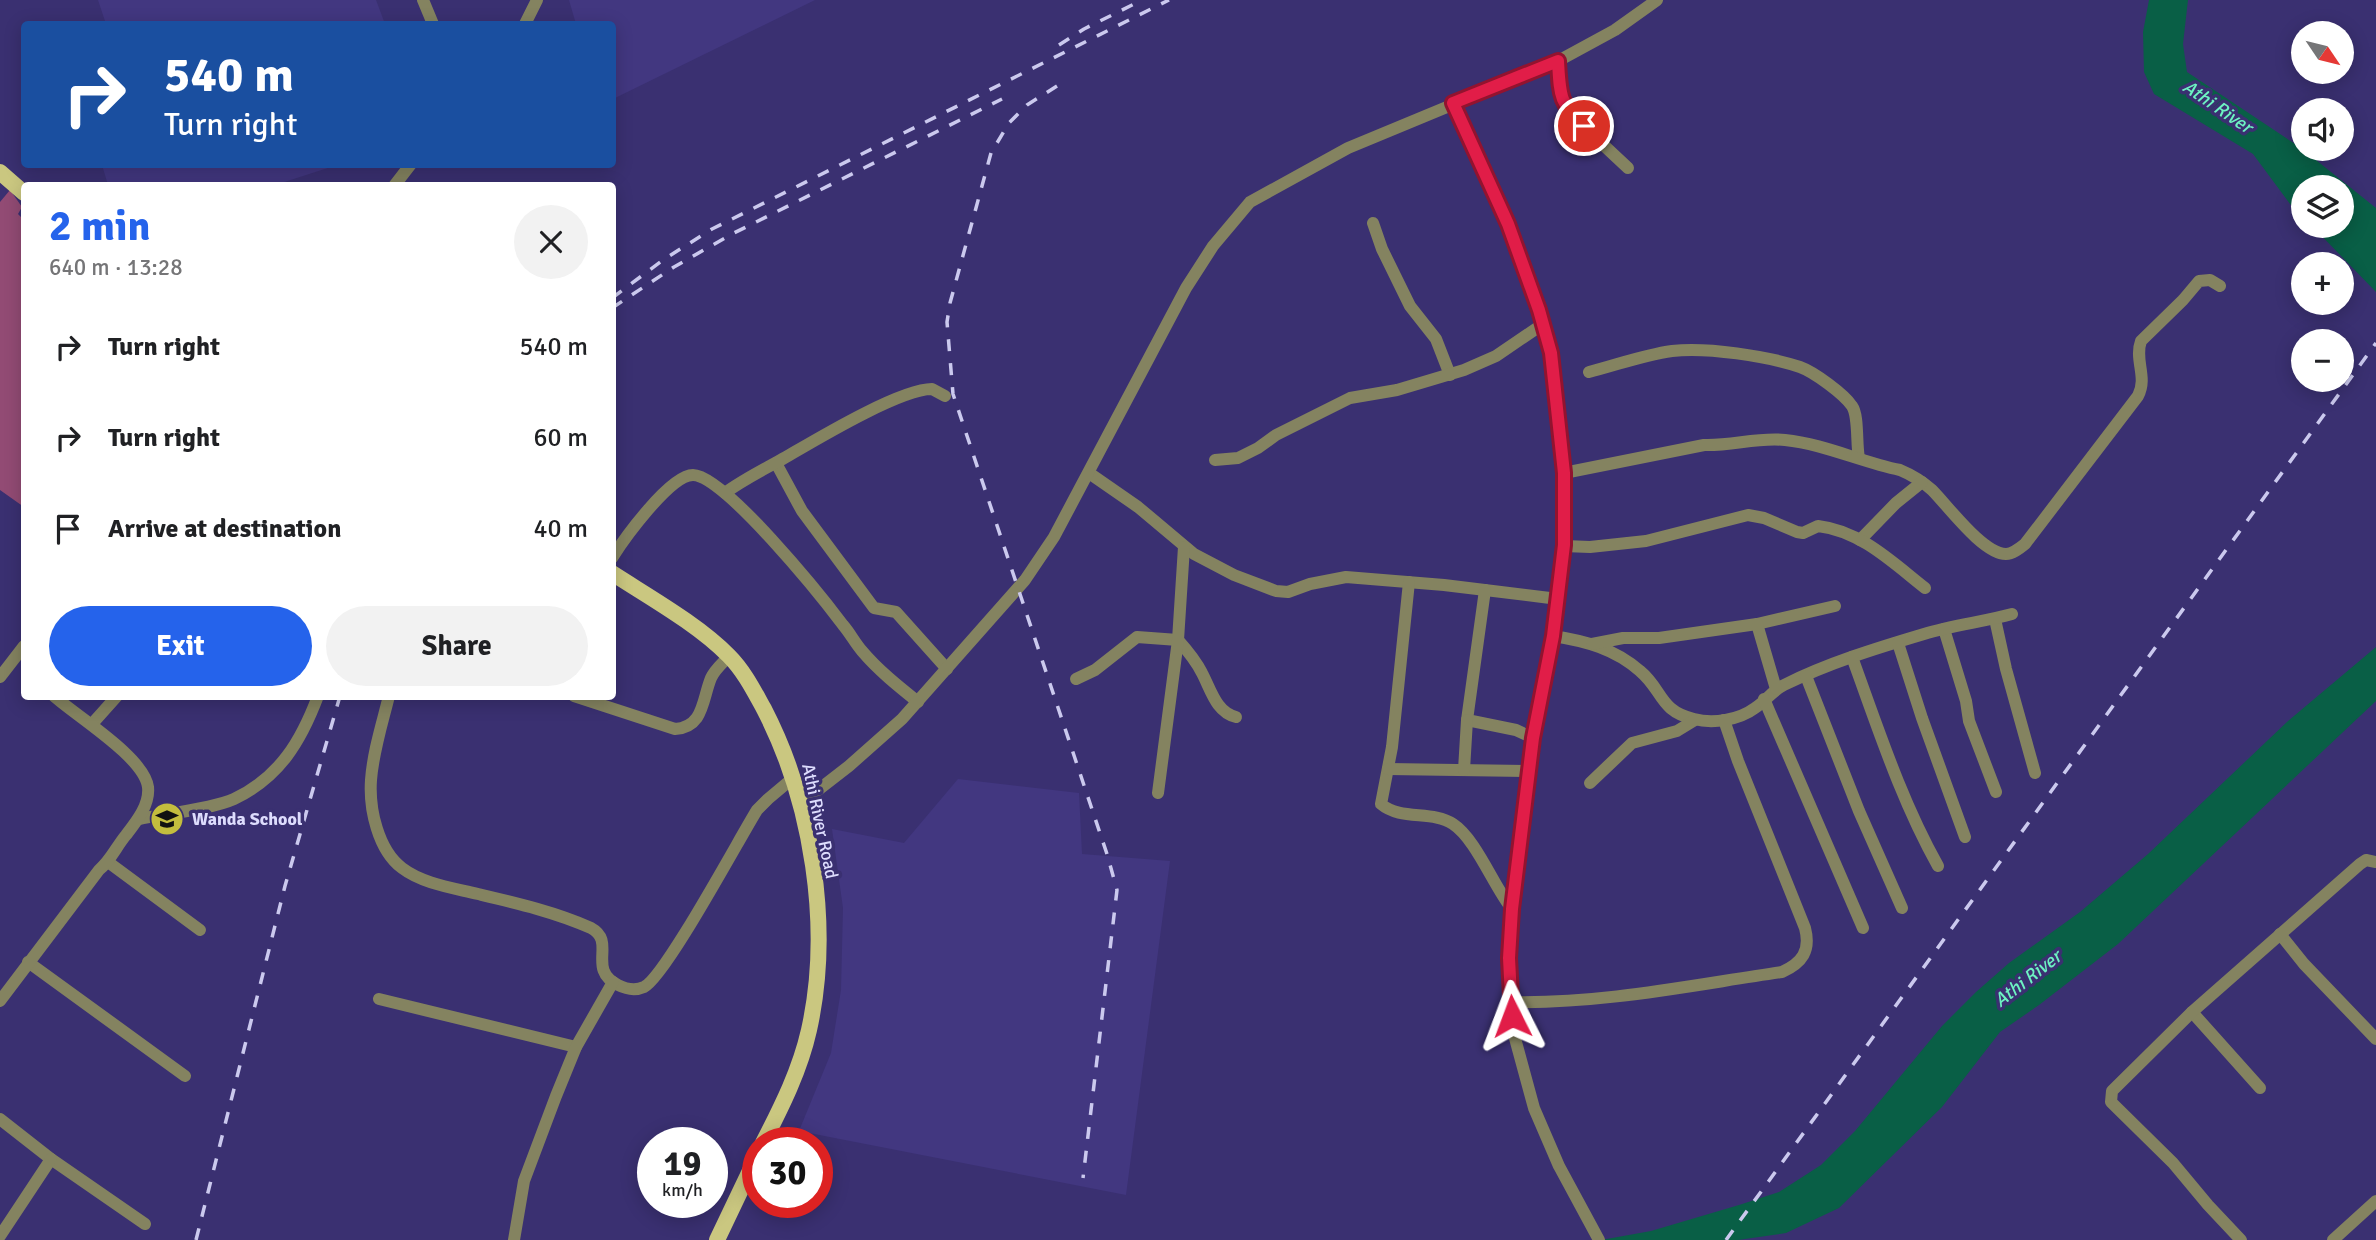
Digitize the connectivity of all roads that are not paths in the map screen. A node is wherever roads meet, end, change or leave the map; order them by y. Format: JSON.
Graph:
{"nodes":[{"id":1,"x":423,"y":0,"type":"edge"},
{"id":2,"x":537,"y":0,"type":"edge"},
{"id":3,"x":1657,"y":0,"type":"edge"},
{"id":4,"x":432,"y":21,"type":"edge"},
{"id":5,"x":526,"y":21,"type":"edge"},
{"id":6,"x":1558,"y":61,"type":"junction"},
{"id":7,"x":1453,"y":103,"type":"junction"},
{"id":8,"x":408,"y":168,"type":"edge"},
{"id":9,"x":1628,"y":168,"type":"dead end"},
{"id":10,"x":0,"y":173,"type":"edge"},
{"id":11,"x":397,"y":182,"type":"edge"},
{"id":12,"x":21,"y":190,"type":"edge"},
{"id":13,"x":1373,"y":223,"type":"dead end"},
{"id":14,"x":2220,"y":286,"type":"dead end"},
{"id":15,"x":1543,"y":324,"type":"junction"},
{"id":16,"x":1589,"y":372,"type":"dead end"},
{"id":17,"x":1450,"y":374,"type":"junction"},
{"id":18,"x":946,"y":396,"type":"dead end"},
{"id":19,"x":1859,"y":458,"type":"junction"},
{"id":20,"x":1215,"y":460,"type":"dead end"},
{"id":21,"x":776,"y":463,"type":"junction"},
{"id":22,"x":1089,"y":473,"type":"junction"},
{"id":23,"x":1564,"y":473,"type":"junction"},
{"id":24,"x":1922,"y":482,"type":"junction"},
{"id":25,"x":725,"y":493,"type":"junction"},
{"id":26,"x":1860,"y":540,"type":"junction"},
{"id":27,"x":1564,"y":545,"type":"junction"},
{"id":28,"x":1184,"y":547,"type":"junction"},
{"id":29,"x":616,"y":553,"type":"edge"},
{"id":30,"x":616,"y":576,"type":"edge"},
{"id":31,"x":1409,"y":582,"type":"junction"},
{"id":32,"x":1925,"y":588,"type":"dead end"},
{"id":33,"x":1485,"y":590,"type":"junction"},
{"id":34,"x":1558,"y":599,"type":"junction"},
{"id":35,"x":1835,"y":606,"type":"dead end"},
{"id":36,"x":2012,"y":614,"type":"dead end"},
{"id":37,"x":1995,"y":619,"type":"junction"},
{"id":38,"x":1757,"y":624,"type":"junction"},
{"id":39,"x":1944,"y":629,"type":"junction"},
{"id":40,"x":1553,"y":636,"type":"junction"},
{"id":41,"x":1178,"y":640,"type":"junction"},
{"id":42,"x":1898,"y":643,"type":"junction"},
{"id":43,"x":1591,"y":644,"type":"junction"},
{"id":44,"x":21,"y":650,"type":"edge"},
{"id":45,"x":729,"y":656,"type":"junction"},
{"id":46,"x":1852,"y":657,"type":"junction"},
{"id":47,"x":13,"y":660,"type":"junction"},
{"id":48,"x":21,"y":667,"type":"edge"},
{"id":49,"x":947,"y":669,"type":"junction"},
{"id":50,"x":1806,"y":676,"type":"junction"},
{"id":51,"x":0,"y":677,"type":"edge"},
{"id":52,"x":1076,"y":679,"type":"dead end"},
{"id":53,"x":1776,"y":689,"type":"junction"},
{"id":54,"x":1764,"y":699,"type":"junction"},
{"id":55,"x":59,"y":700,"type":"edge"},
{"id":56,"x":113,"y":700,"type":"edge"},
{"id":57,"x":316,"y":700,"type":"edge"},
{"id":58,"x":388,"y":700,"type":"edge"},
{"id":59,"x":585,"y":700,"type":"edge"},
{"id":60,"x":918,"y":702,"type":"junction"},
{"id":61,"x":1236,"y":718,"type":"dead end"},
{"id":62,"x":1467,"y":720,"type":"junction"},
{"id":63,"x":1695,"y":720,"type":"junction"},
{"id":64,"x":1724,"y":720,"type":"junction"},
{"id":65,"x":92,"y":724,"type":"junction"},
{"id":66,"x":1533,"y":738,"type":"junction"},
{"id":67,"x":1388,"y":769,"type":"junction"},
{"id":68,"x":1464,"y":770,"type":"junction"},
{"id":69,"x":1529,"y":771,"type":"junction"},
{"id":70,"x":2035,"y":773,"type":"dead end"},
{"id":71,"x":793,"y":778,"type":"junction"},
{"id":72,"x":1590,"y":783,"type":"dead end"},
{"id":73,"x":1996,"y":792,"type":"dead end"},
{"id":74,"x":1158,"y":793,"type":"dead end"},
{"id":75,"x":800,"y":804,"type":"junction"},
{"id":76,"x":138,"y":819,"type":"junction"},
{"id":77,"x":1965,"y":837,"type":"dead end"},
{"id":78,"x":108,"y":862,"type":"junction"},
{"id":79,"x":2376,"y":862,"type":"edge"},
{"id":80,"x":1938,"y":866,"type":"dead end"},
{"id":81,"x":1902,"y":908,"type":"dead end"},
{"id":82,"x":1512,"y":909,"type":"junction"},
{"id":83,"x":1863,"y":928,"type":"dead end"},
{"id":84,"x":200,"y":930,"type":"dead end"},
{"id":85,"x":2280,"y":934,"type":"junction"},
{"id":86,"x":29,"y":962,"type":"junction"},
{"id":87,"x":613,"y":982,"type":"junction"},
{"id":88,"x":379,"y":999,"type":"dead end"},
{"id":89,"x":0,"y":1001,"type":"edge"},
{"id":90,"x":1511,"y":1002,"type":"junction"},
{"id":91,"x":2192,"y":1012,"type":"junction"},
{"id":92,"x":2376,"y":1039,"type":"edge"},
{"id":93,"x":576,"y":1047,"type":"junction"},
{"id":94,"x":185,"y":1076,"type":"dead end"},
{"id":95,"x":2260,"y":1088,"type":"dead end"},
{"id":96,"x":0,"y":1119,"type":"edge"},
{"id":97,"x":770,"y":1127,"type":"edge"},
{"id":98,"x":51,"y":1159,"type":"junction"},
{"id":99,"x":742,"y":1188,"type":"edge"},
{"id":100,"x":2376,"y":1201,"type":"edge"},
{"id":101,"x":145,"y":1224,"type":"dead end"},
{"id":102,"x":0,"y":1236,"type":"edge"},
{"id":103,"x":514,"y":1240,"type":"edge"},
{"id":104,"x":718,"y":1240,"type":"edge"},
{"id":105,"x":1599,"y":1240,"type":"edge"},
{"id":106,"x":2241,"y":1240,"type":"edge"},
{"id":107,"x":2333,"y":1240,"type":"edge"}],
"edges":[{"from":1,"to":4,"type":"street"},
{"from":2,"to":5,"type":"street"},
{"from":3,"to":6,"type":"street"},
{"from":6,"to":7,"type":"street"},
{"from":6,"to":9,"type":"street"},
{"from":7,"to":15,"type":"street"},
{"from":7,"to":22,"type":"street"},
{"from":8,"to":11,"type":"street"},
{"from":10,"to":12,"type":"main road"},
{"from":13,"to":17,"type":"street"},
{"from":14,"to":24,"type":"street"},
{"from":15,"to":17,"type":"street"},
{"from":15,"to":23,"type":"street"},
{"from":16,"to":19,"type":"street"},
{"from":17,"to":20,"type":"street"},
{"from":18,"to":21,"type":"street"},
{"from":19,"to":23,"type":"street"},
{"from":19,"to":24,"type":"street"},
{"from":21,"to":25,"type":"street"},
{"from":21,"to":49,"type":"street"},
{"from":22,"to":28,"type":"street"},
{"from":22,"to":49,"type":"street"},
{"from":23,"to":27,"type":"street"},
{"from":24,"to":26,"type":"street"},
{"from":25,"to":29,"type":"street"},
{"from":25,"to":60,"type":"street"},
{"from":26,"to":27,"type":"street"},
{"from":26,"to":32,"type":"street"},
{"from":27,"to":34,"type":"street"},
{"from":28,"to":31,"type":"street"},
{"from":28,"to":41,"type":"street"},
{"from":30,"to":45,"type":"main road","name":"Athi River Road"},
{"from":31,"to":33,"type":"street"},
{"from":31,"to":67,"type":"street"},
{"from":33,"to":34,"type":"street"},
{"from":33,"to":62,"type":"street"},
{"from":34,"to":40,"type":"street"},
{"from":35,"to":38,"type":"street"},
{"from":36,"to":37,"type":"street"},
{"from":37,"to":39,"type":"street"},
{"from":37,"to":70,"type":"street"},
{"from":38,"to":43,"type":"street"},
{"from":38,"to":53,"type":"street"},
{"from":39,"to":42,"type":"street"},
{"from":39,"to":73,"type":"street"},
{"from":40,"to":43,"type":"street"},
{"from":40,"to":66,"type":"street"},
{"from":41,"to":52,"type":"street"},
{"from":41,"to":61,"type":"street"},
{"from":41,"to":74,"type":"street"},
{"from":42,"to":46,"type":"street"},
{"from":42,"to":77,"type":"street"},
{"from":43,"to":63,"type":"street"},
{"from":44,"to":47,"type":"street"},
{"from":45,"to":59,"type":"street"},
{"from":45,"to":71,"type":"main road","name":"Athi River Road"},
{"from":46,"to":50,"type":"street"},
{"from":46,"to":80,"type":"street"},
{"from":47,"to":48,"type":"street"},
{"from":47,"to":51,"type":"street"},
{"from":49,"to":60,"type":"street"},
{"from":50,"to":53,"type":"street"},
{"from":50,"to":81,"type":"street"},
{"from":53,"to":54,"type":"street"},
{"from":54,"to":64,"type":"street"},
{"from":54,"to":83,"type":"street"},
{"from":55,"to":65,"type":"street"},
{"from":56,"to":65,"type":"street"},
{"from":57,"to":76,"type":"street"},
{"from":58,"to":87,"type":"street"},
{"from":60,"to":75,"type":"street"},
{"from":62,"to":66,"type":"street"},
{"from":62,"to":68,"type":"street"},
{"from":63,"to":64,"type":"street"},
{"from":63,"to":72,"type":"street"},
{"from":64,"to":90,"type":"street"},
{"from":65,"to":76,"type":"street"},
{"from":66,"to":69,"type":"street"},
{"from":67,"to":68,"type":"street"},
{"from":67,"to":82,"type":"street"},
{"from":68,"to":69,"type":"street"},
{"from":69,"to":82,"type":"street"},
{"from":71,"to":75,"type":"main road","name":"Athi River Road"},
{"from":71,"to":87,"type":"street"},
{"from":75,"to":97,"type":"main road","name":"Athi River Road"},
{"from":76,"to":78,"type":"street"},
{"from":78,"to":84,"type":"street"},
{"from":78,"to":86,"type":"street"},
{"from":79,"to":85,"type":"street"},
{"from":82,"to":90,"type":"street"},
{"from":85,"to":91,"type":"street"},
{"from":85,"to":92,"type":"street"},
{"from":86,"to":89,"type":"street"},
{"from":86,"to":94,"type":"street"},
{"from":87,"to":93,"type":"street"},
{"from":88,"to":93,"type":"street"},
{"from":90,"to":105,"type":"street"},
{"from":91,"to":95,"type":"street"},
{"from":91,"to":106,"type":"street"},
{"from":93,"to":103,"type":"street"},
{"from":96,"to":98,"type":"street"},
{"from":98,"to":101,"type":"street"},
{"from":98,"to":102,"type":"street"},
{"from":99,"to":104,"type":"main road"},
{"from":100,"to":107,"type":"street"}]}
